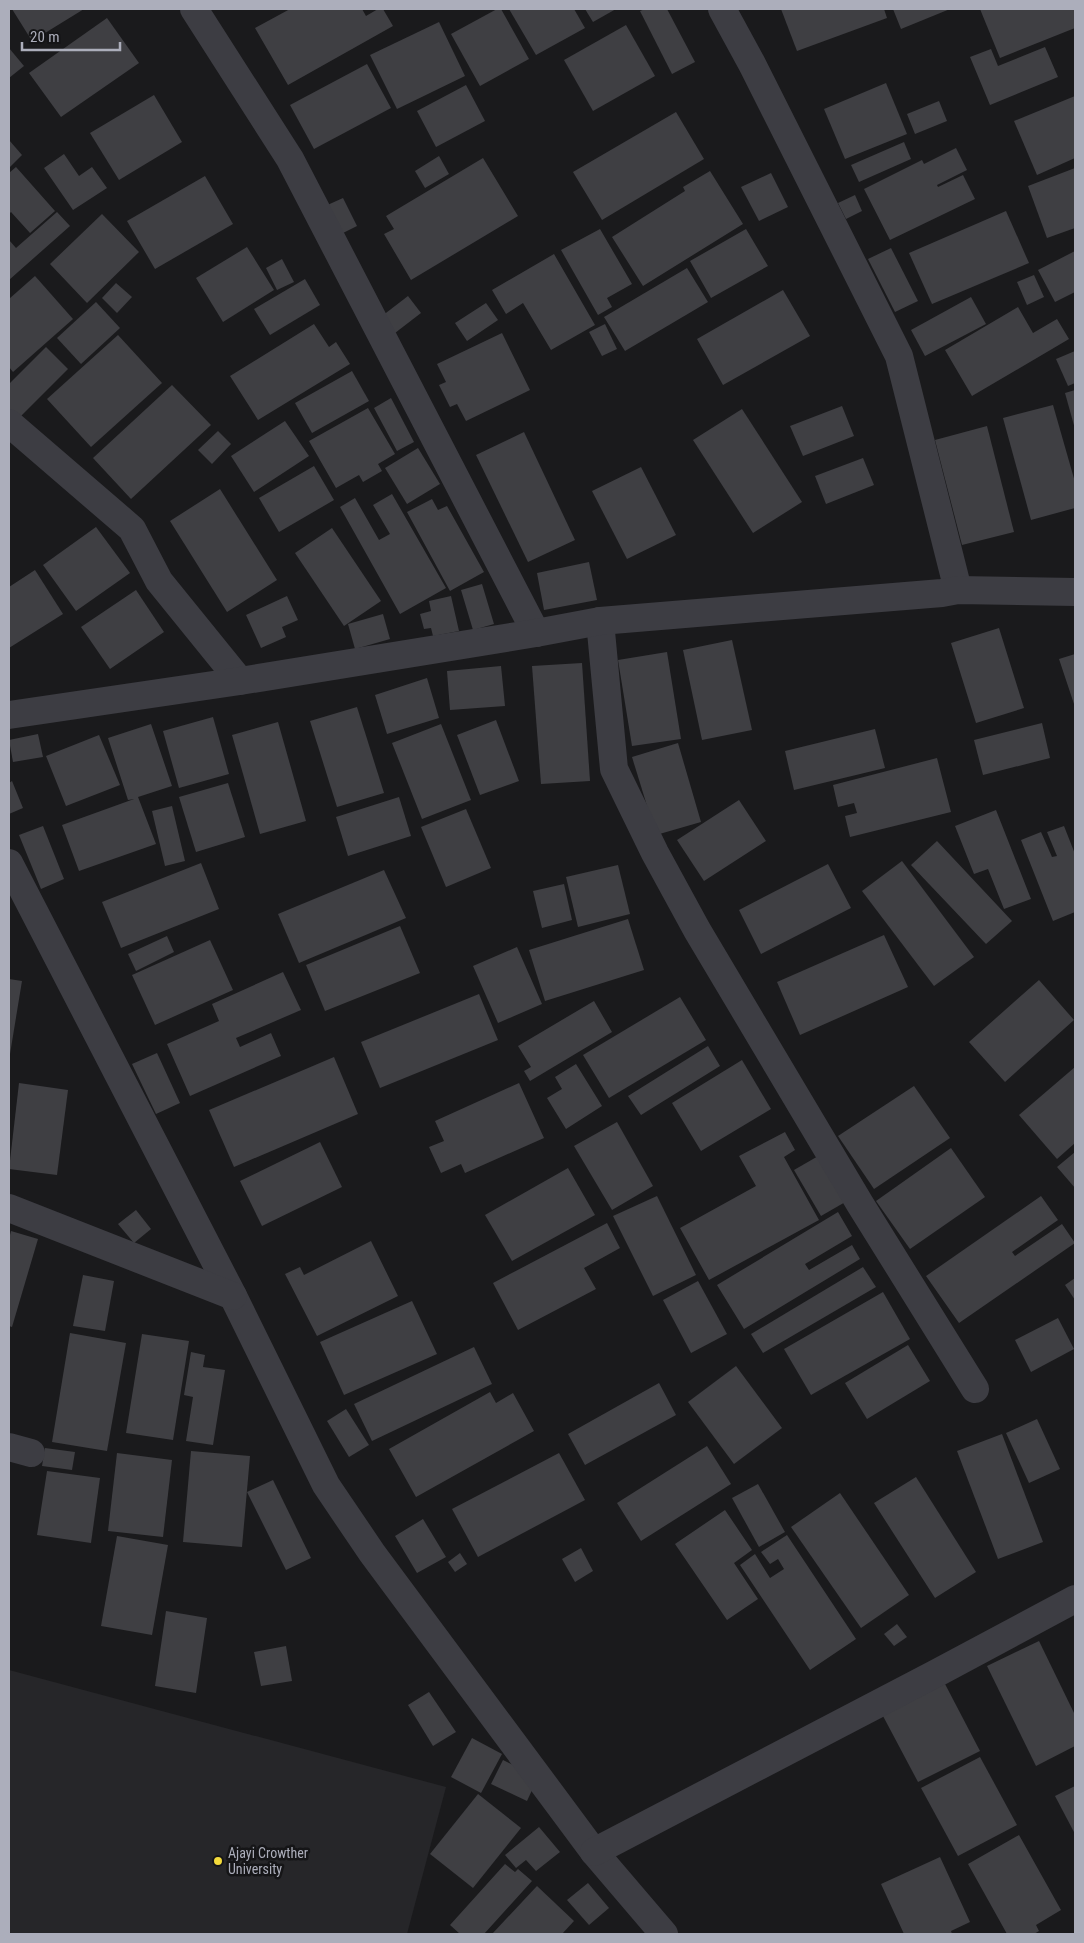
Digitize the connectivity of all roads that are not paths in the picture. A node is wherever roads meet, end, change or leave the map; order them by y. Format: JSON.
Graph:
{"nodes":[{"id":1,"x":194,"y":9,"type":"edge"},
{"id":2,"x":722,"y":9,"type":"edge"},
{"id":3,"x":9,"y":423,"type":"edge"},
{"id":4,"x":958,"y":590,"type":"junction"},
{"id":5,"x":1075,"y":592,"type":"edge"},
{"id":6,"x":600,"y":621,"type":"junction"},
{"id":7,"x":536,"y":633,"type":"junction"},
{"id":8,"x":240,"y":681,"type":"junction"},
{"id":9,"x":9,"y":715,"type":"edge"},
{"id":10,"x":9,"y":864,"type":"edge"},
{"id":11,"x":9,"y":1208,"type":"edge"},
{"id":12,"x":233,"y":1296,"type":"junction"},
{"id":13,"x":975,"y":1389,"type":"dead end"},
{"id":14,"x":1075,"y":1599,"type":"edge"},
{"id":15,"x":594,"y":1852,"type":"junction"},
{"id":16,"x":664,"y":1934,"type":"edge"}],
"edges":[{"from":1,"to":7,"type":"street"},
{"from":2,"to":4,"type":"street"},
{"from":3,"to":8,"type":"street"},
{"from":4,"to":5,"type":"street"},
{"from":4,"to":6,"type":"street"},
{"from":6,"to":7,"type":"street"},
{"from":6,"to":13,"type":"street"},
{"from":7,"to":8,"type":"street"},
{"from":8,"to":9,"type":"street"},
{"from":10,"to":12,"type":"street"},
{"from":11,"to":12,"type":"street"},
{"from":12,"to":15,"type":"street"},
{"from":14,"to":15,"type":"street"},
{"from":15,"to":16,"type":"street"}]}
